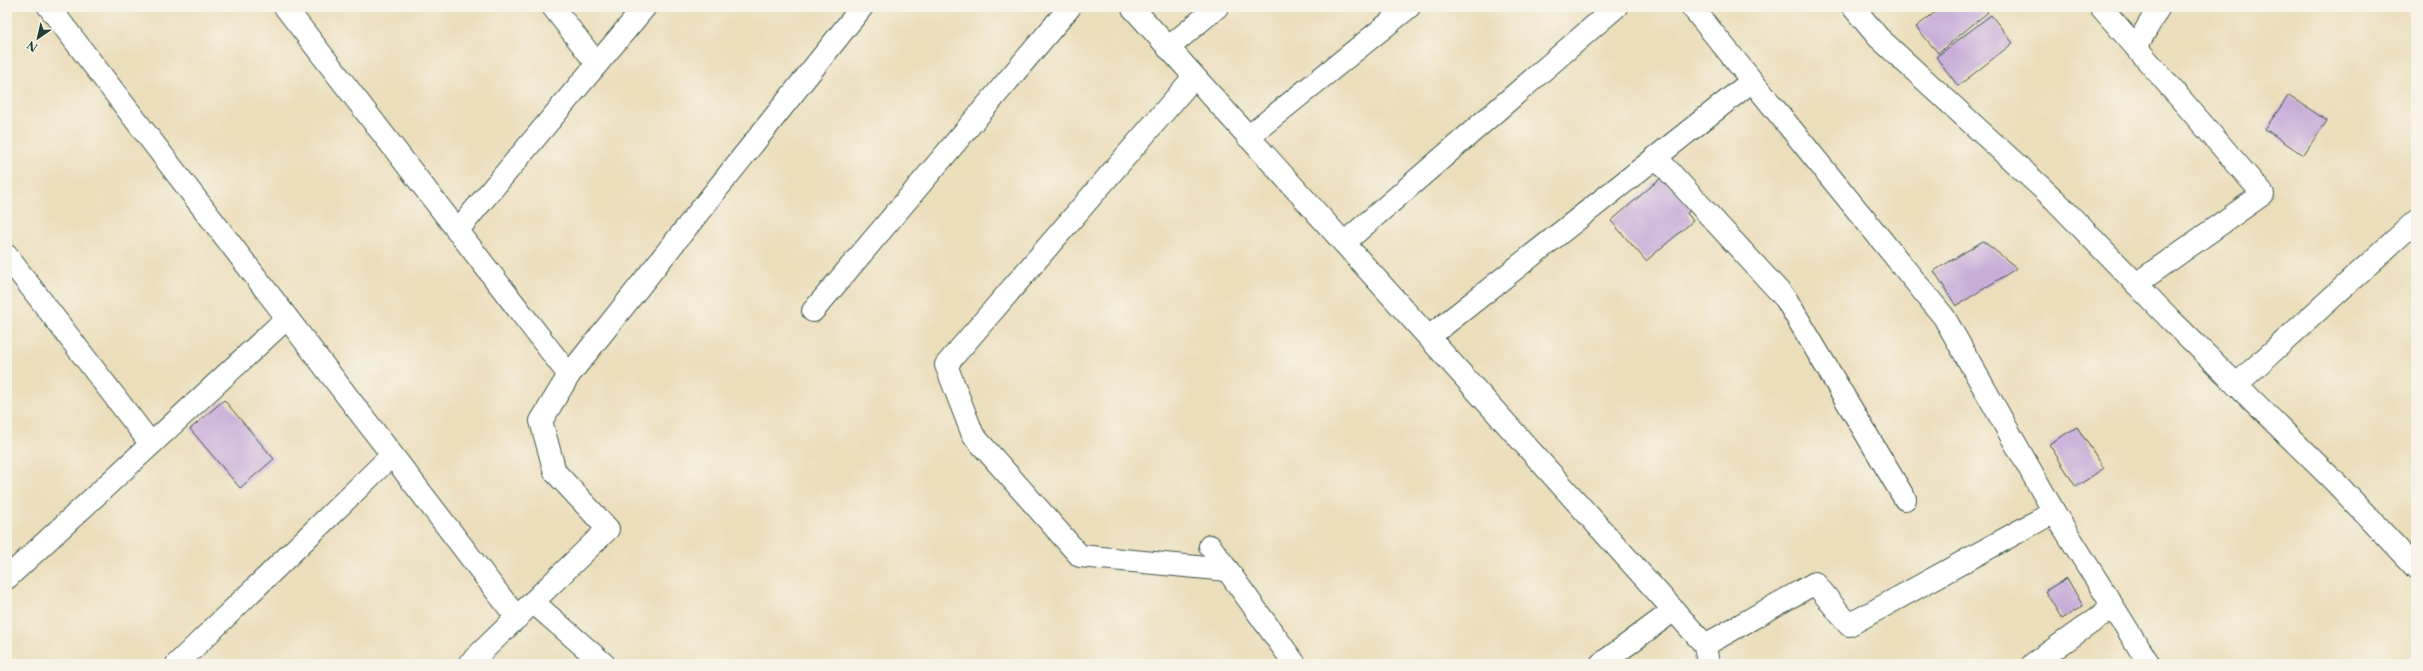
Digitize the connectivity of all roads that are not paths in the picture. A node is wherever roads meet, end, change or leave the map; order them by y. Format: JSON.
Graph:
{"nodes":[{"id":1,"x":49,"y":7,"type":"edge"},
{"id":2,"x":285,"y":7,"type":"edge"},
{"id":3,"x":554,"y":7,"type":"edge"},
{"id":4,"x":645,"y":7,"type":"edge"},
{"id":5,"x":862,"y":7,"type":"edge"},
{"id":6,"x":1070,"y":7,"type":"edge"},
{"id":7,"x":1132,"y":7,"type":"edge"},
{"id":8,"x":1217,"y":7,"type":"edge"},
{"id":9,"x":1409,"y":7,"type":"edge"},
{"id":10,"x":1616,"y":7,"type":"edge"},
{"id":11,"x":1692,"y":7,"type":"edge"},
{"id":12,"x":1853,"y":7,"type":"edge"},
{"id":13,"x":2101,"y":7,"type":"edge"},
{"id":14,"x":2159,"y":7,"type":"edge"},
{"id":15,"x":2136,"y":47,"type":"junction"},
{"id":16,"x":1168,"y":48,"type":"junction"},
{"id":17,"x":597,"y":64,"type":"junction"},
{"id":18,"x":1194,"y":76,"type":"junction"},
{"id":19,"x":1752,"y":81,"type":"junction"},
{"id":20,"x":1248,"y":137,"type":"junction"},
{"id":21,"x":1656,"y":157,"type":"junction"},
{"id":22,"x":2416,"y":221,"type":"edge"},
{"id":23,"x":457,"y":231,"type":"junction"},
{"id":24,"x":1344,"y":243,"type":"junction"},
{"id":25,"x":7,"y":256,"type":"edge"},
{"id":26,"x":2136,"y":284,"type":"junction"},
{"id":27,"x":813,"y":311,"type":"dead end"},
{"id":28,"x":287,"y":318,"type":"junction"},
{"id":29,"x":1429,"y":337,"type":"junction"},
{"id":30,"x":568,"y":375,"type":"junction"},
{"id":31,"x":2236,"y":385,"type":"junction"},
{"id":32,"x":151,"y":444,"type":"junction"},
{"id":33,"x":392,"y":455,"type":"junction"},
{"id":34,"x":1905,"y":498,"type":"dead end"},
{"id":35,"x":2054,"y":512,"type":"junction"},
{"id":36,"x":1210,"y":546,"type":"dead end"},
{"id":37,"x":2416,"y":568,"type":"edge"},
{"id":38,"x":1228,"y":570,"type":"junction"},
{"id":39,"x":7,"y":578,"type":"edge"},
{"id":40,"x":533,"y":602,"type":"junction"},
{"id":41,"x":2113,"y":607,"type":"junction"},
{"id":42,"x":1674,"y":610,"type":"junction"},
{"id":43,"x":517,"y":618,"type":"junction"},
{"id":44,"x":1707,"y":654,"type":"edge"},
{"id":45,"x":177,"y":664,"type":"edge"},
{"id":46,"x":469,"y":664,"type":"edge"},
{"id":47,"x":604,"y":664,"type":"edge"},
{"id":48,"x":1295,"y":664,"type":"edge"},
{"id":49,"x":1602,"y":664,"type":"edge"},
{"id":50,"x":2033,"y":664,"type":"edge"},
{"id":51,"x":2149,"y":664,"type":"edge"}],
"edges":[{"from":1,"to":28,"type":"street"},
{"from":2,"to":23,"type":"street"},
{"from":3,"to":17,"type":"street"},
{"from":4,"to":17,"type":"street"},
{"from":5,"to":30,"type":"street"},
{"from":6,"to":27,"type":"street"},
{"from":7,"to":16,"type":"street"},
{"from":8,"to":16,"type":"street"},
{"from":9,"to":20,"type":"street"},
{"from":10,"to":24,"type":"street"},
{"from":11,"to":19,"type":"street"},
{"from":12,"to":26,"type":"street"},
{"from":13,"to":15,"type":"street"},
{"from":14,"to":15,"type":"street"},
{"from":15,"to":26,"type":"street"},
{"from":16,"to":18,"type":"street"},
{"from":17,"to":23,"type":"street"},
{"from":18,"to":20,"type":"street"},
{"from":18,"to":38,"type":"street"},
{"from":19,"to":21,"type":"street"},
{"from":19,"to":35,"type":"street"},
{"from":20,"to":24,"type":"street"},
{"from":21,"to":29,"type":"street"},
{"from":21,"to":34,"type":"street"},
{"from":22,"to":31,"type":"street"},
{"from":23,"to":30,"type":"street"},
{"from":24,"to":29,"type":"street"},
{"from":25,"to":32,"type":"street"},
{"from":26,"to":31,"type":"street"},
{"from":28,"to":32,"type":"street"},
{"from":28,"to":33,"type":"street"},
{"from":29,"to":42,"type":"street"},
{"from":30,"to":40,"type":"street"},
{"from":31,"to":37,"type":"street"},
{"from":32,"to":39,"type":"street"},
{"from":33,"to":43,"type":"street"},
{"from":33,"to":45,"type":"street"},
{"from":35,"to":41,"type":"street"},
{"from":35,"to":44,"type":"street"},
{"from":36,"to":38,"type":"street"},
{"from":38,"to":48,"type":"street"},
{"from":40,"to":43,"type":"street"},
{"from":40,"to":47,"type":"street"},
{"from":41,"to":50,"type":"street"},
{"from":41,"to":51,"type":"street"},
{"from":42,"to":44,"type":"street"},
{"from":42,"to":49,"type":"street"},
{"from":43,"to":46,"type":"street"}]}
